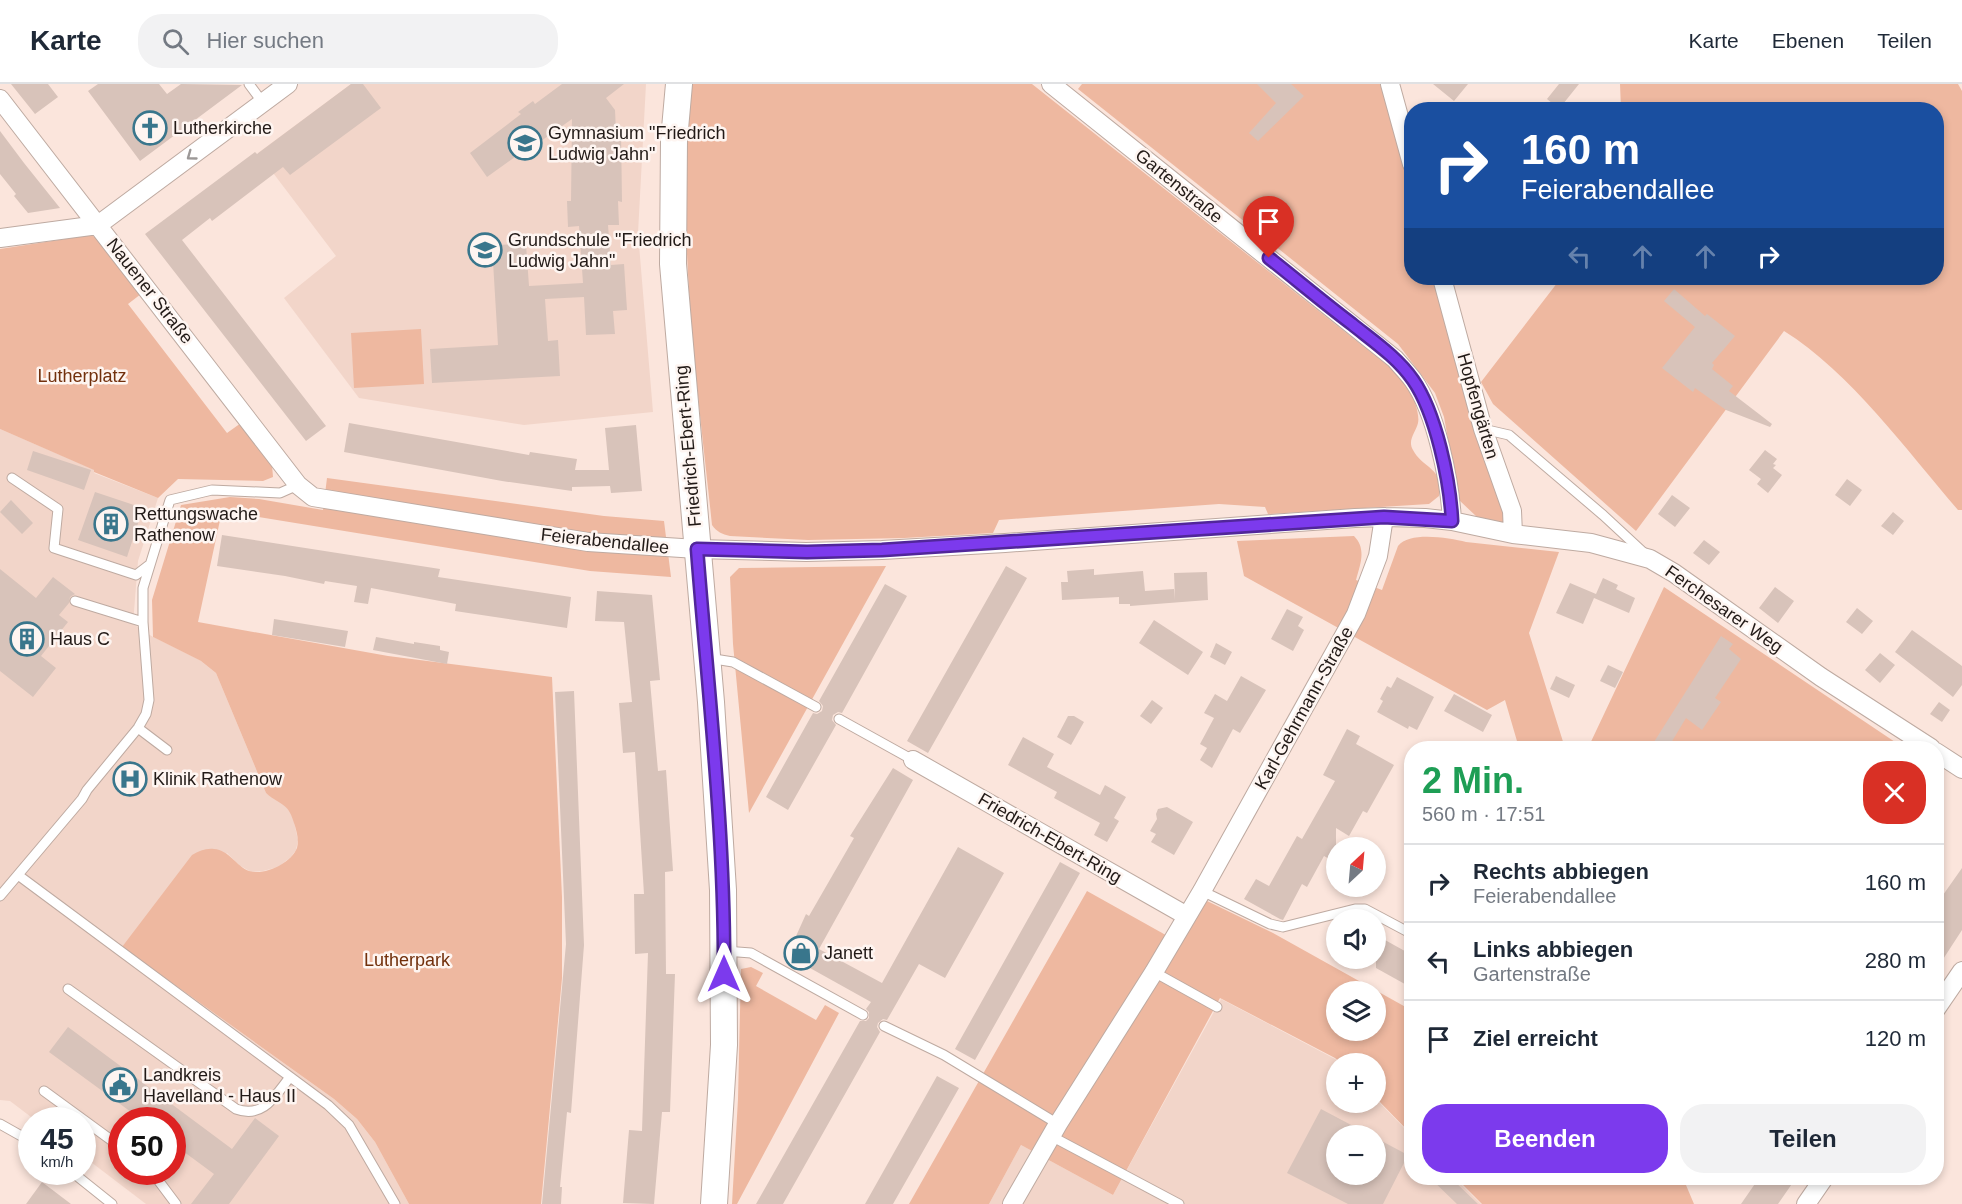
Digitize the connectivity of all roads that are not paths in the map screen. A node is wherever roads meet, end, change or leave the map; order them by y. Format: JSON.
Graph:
{"nodes":[{"id":1,"x":249,"y":84,"type":"edge"},
{"id":2,"x":288,"y":84,"type":"edge"},
{"id":3,"x":680,"y":84,"type":"edge"},
{"id":4,"x":1051,"y":84,"type":"edge"},
{"id":5,"x":1390,"y":84,"type":"edge"},
{"id":6,"x":0,"y":99,"type":"edge"},
{"id":7,"x":263,"y":103,"type":"junction"},
{"id":8,"x":1404,"y":135,"type":"edge"},
{"id":9,"x":98,"y":225,"type":"junction"},
{"id":10,"x":0,"y":238,"type":"edge"},
{"id":11,"x":1444,"y":285,"type":"edge"},
{"id":12,"x":1483,"y":429,"type":"junction"},
{"id":13,"x":12,"y":478,"type":"dead end"},
{"id":14,"x":298,"y":485,"type":"junction"},
{"id":15,"x":1384,"y":517,"type":"junction"},
{"id":16,"x":1452,"y":521,"type":"junction"},
{"id":17,"x":1493,"y":530,"type":"joint"},
{"id":18,"x":1513,"y":534,"type":"junction"},
{"id":19,"x":697,"y":549,"type":"junction"},
{"id":20,"x":1650,"y":559,"type":"junction"},
{"id":21,"x":150,"y":565,"type":"junction"},
{"id":22,"x":75,"y":602,"type":"dead end"},
{"id":23,"x":143,"y":622,"type":"junction"},
{"id":24,"x":706,"y":657,"type":"junction"},
{"id":25,"x":816,"y":707,"type":"dead end"},
{"id":26,"x":839,"y":719,"type":"dead end"},
{"id":27,"x":138,"y":728,"type":"junction"},
{"id":28,"x":1920,"y":741,"type":"edge"},
{"id":29,"x":167,"y":750,"type":"dead end"},
{"id":30,"x":1944,"y":757,"type":"edge"},
{"id":31,"x":913,"y":760,"type":"joint"},
{"id":32,"x":1962,"y":769,"type":"edge"},
{"id":33,"x":18,"y":875,"type":"junction"},
{"id":34,"x":1202,"y":891,"type":"junction"},
{"id":35,"x":0,"y":896,"type":"edge"},
{"id":36,"x":1187,"y":916,"type":"junction"},
{"id":37,"x":1404,"y":930,"type":"edge"},
{"id":38,"x":724,"y":951,"type":"junction"},
{"id":39,"x":1962,"y":971,"type":"edge"},
{"id":40,"x":1154,"y":972,"type":"junction"},
{"id":41,"x":68,"y":989,"type":"dead end"},
{"id":42,"x":1944,"y":997,"type":"edge"},
{"id":43,"x":1217,"y":1006,"type":"dead end"},
{"id":44,"x":863,"y":1015,"type":"dead end"},
{"id":45,"x":884,"y":1026,"type":"dead end"},
{"id":46,"x":290,"y":1077,"type":"junction"},
{"id":47,"x":44,"y":1091,"type":"dead end"},
{"id":48,"x":0,"y":1124,"type":"edge"},
{"id":49,"x":1054,"y":1130,"type":"junction"},
{"id":50,"x":18,"y":1134,"type":"edge"},
{"id":51,"x":108,"y":1138,"type":"edge"},
{"id":52,"x":88,"y":1185,"type":"edge"},
{"id":53,"x":162,"y":1185,"type":"edge"},
{"id":54,"x":1819,"y":1185,"type":"edge"},
{"id":55,"x":112,"y":1204,"type":"edge"},
{"id":56,"x":176,"y":1204,"type":"edge"},
{"id":57,"x":395,"y":1204,"type":"edge"},
{"id":58,"x":714,"y":1204,"type":"edge"},
{"id":59,"x":1012,"y":1204,"type":"edge"},
{"id":60,"x":1179,"y":1204,"type":"edge"},
{"id":61,"x":1806,"y":1204,"type":"edge"}],
"edges":[{"from":1,"to":7,"type":"lane"},
{"from":2,"to":7,"type":"street"},
{"from":3,"to":19,"type":"main road","name":"Friedrich-Ebert-Ring"},
{"from":4,"to":16,"type":"street","name":"Gartenstraße"},
{"from":5,"to":8,"type":"street"},
{"from":6,"to":9,"type":"street","name":"Nauener Straße"},
{"from":7,"to":9,"type":"street","one_way":true},
{"from":9,"to":10,"type":"street"},
{"from":9,"to":14,"type":"street","name":"Nauener Straße"},
{"from":11,"to":12,"type":"street","name":"Hopfengärten"},
{"from":12,"to":18,"type":"street","name":"Hopfengärten"},
{"from":12,"to":20,"type":"lane"},
{"from":13,"to":21,"type":"lane"},
{"from":14,"to":19,"type":"street","name":"Feierabendallee"},
{"from":14,"to":21,"type":"lane"},
{"from":15,"to":16,"type":"street","name":"Feierabendallee"},
{"from":15,"to":19,"type":"street","name":"Feierabendallee"},
{"from":15,"to":34,"type":"street","name":"Karl-Gehrmann-Straße"},
{"from":16,"to":17,"type":"street","name":"Feierabendallee"},
{"from":17,"to":18,"type":"street","name":"Ferchesarer Weg"},
{"from":18,"to":20,"type":"street","name":"Ferchesarer Weg"},
{"from":19,"to":24,"type":"main road","name":"Friedrich-Ebert-Ring"},
{"from":20,"to":28,"type":"street","name":"Ferchesarer Weg"},
{"from":21,"to":23,"type":"lane"},
{"from":22,"to":23,"type":"lane"},
{"from":23,"to":27,"type":"lane"},
{"from":24,"to":25,"type":"lane"},
{"from":24,"to":38,"type":"main road","name":"Friedrich-Ebert-Ring"},
{"from":26,"to":31,"type":"lane"},
{"from":27,"to":29,"type":"lane"},
{"from":27,"to":33,"type":"lane"},
{"from":30,"to":32,"type":"street"},
{"from":31,"to":36,"type":"street","name":"Friedrich-Ebert-Ring"},
{"from":33,"to":35,"type":"lane"},
{"from":33,"to":46,"type":"lane"},
{"from":34,"to":36,"type":"street","name":"Karl-Gehrmann-Straße"},
{"from":34,"to":37,"type":"lane"},
{"from":36,"to":40,"type":"street","name":"Karl-Gehrmann-Straße"},
{"from":38,"to":44,"type":"lane"},
{"from":38,"to":58,"type":"main road","name":"Friedrich-Ebert-Ring"},
{"from":39,"to":42,"type":"street"},
{"from":40,"to":43,"type":"lane"},
{"from":40,"to":49,"type":"street","name":"Karl-Gehrmann-Straße"},
{"from":41,"to":46,"type":"lane"},
{"from":45,"to":49,"type":"lane"},
{"from":46,"to":57,"type":"lane"},
{"from":47,"to":51,"type":"lane"},
{"from":48,"to":50,"type":"lane"},
{"from":49,"to":59,"type":"street","name":"Karl-Gehrmann-Straße"},
{"from":49,"to":60,"type":"lane"},
{"from":52,"to":55,"type":"lane"},
{"from":53,"to":56,"type":"lane"},
{"from":54,"to":61,"type":"street"}]}
